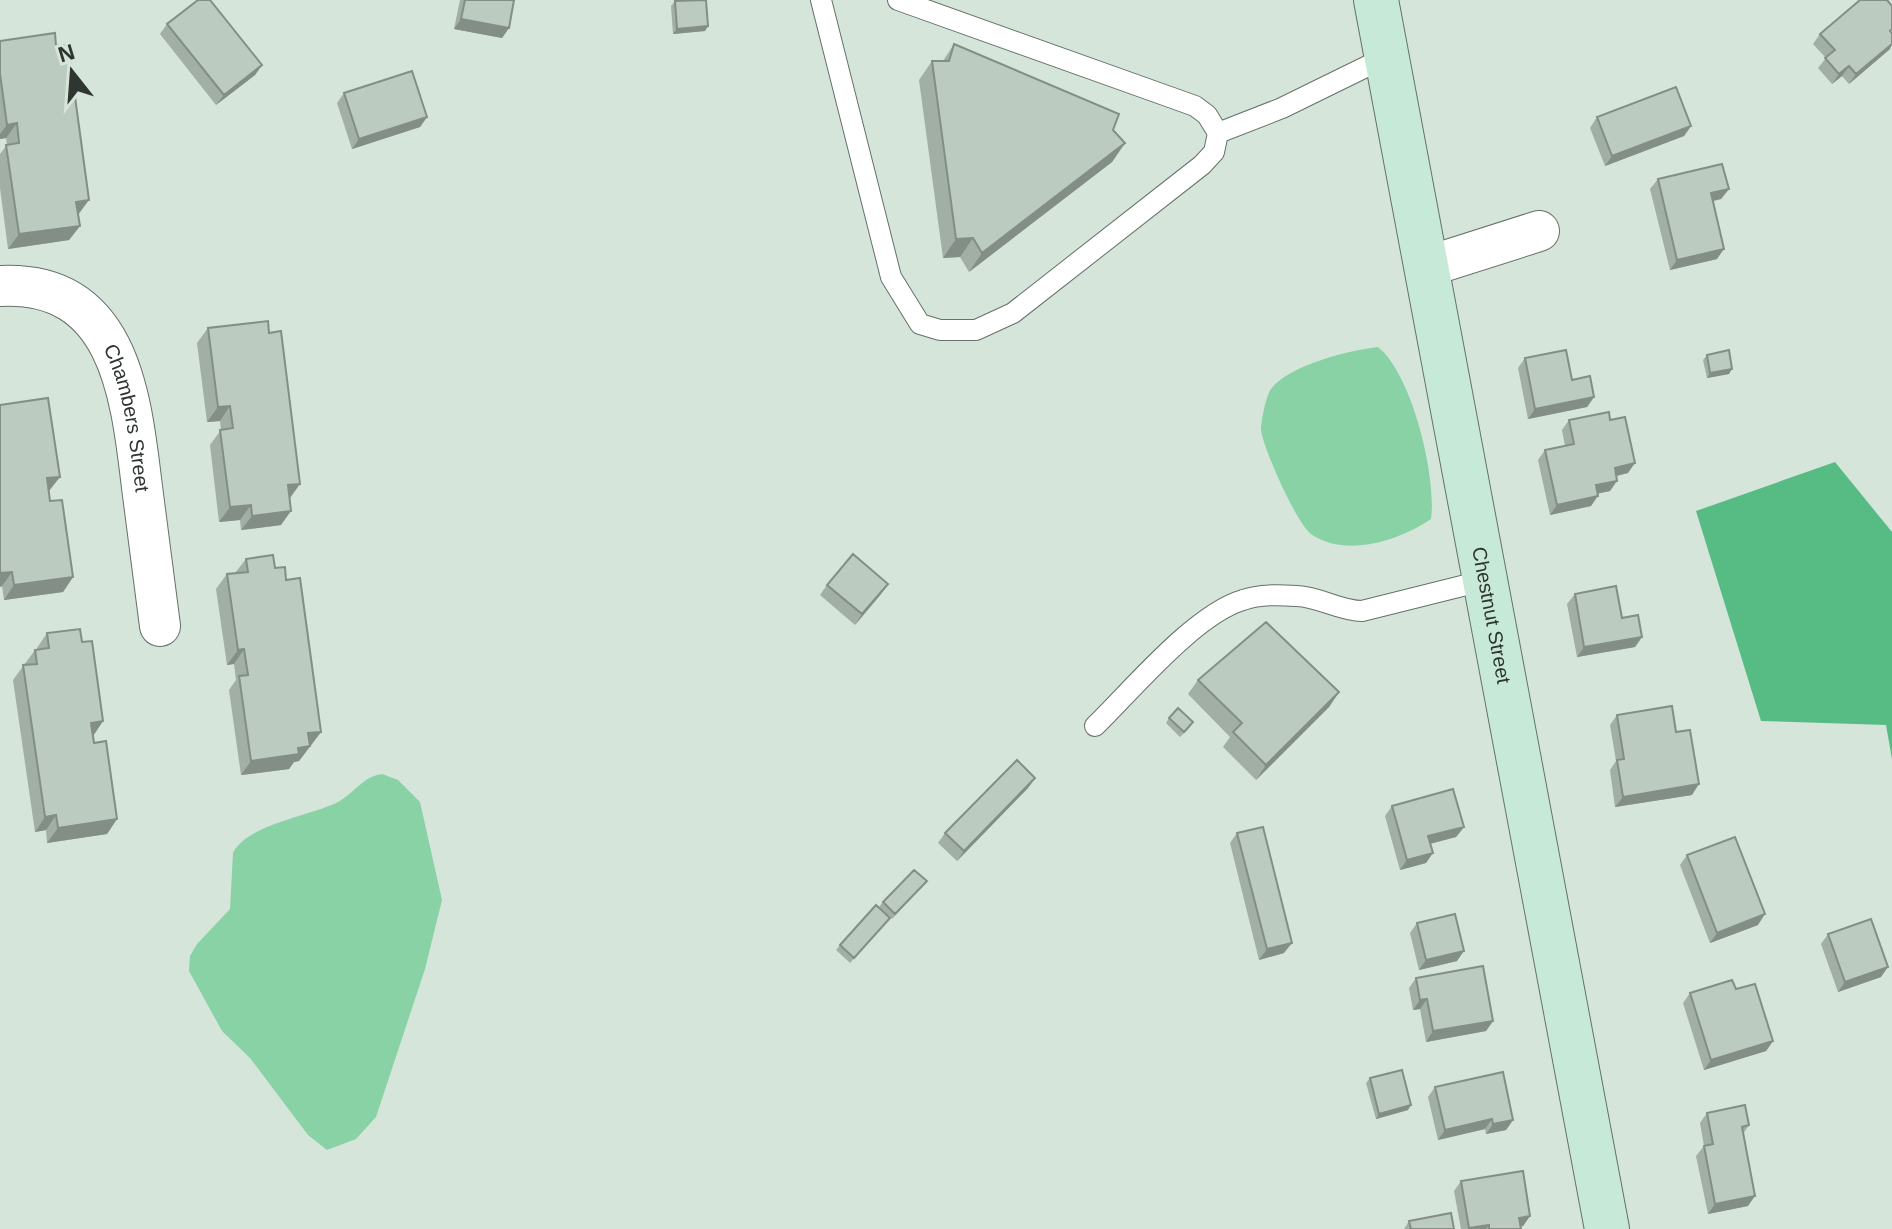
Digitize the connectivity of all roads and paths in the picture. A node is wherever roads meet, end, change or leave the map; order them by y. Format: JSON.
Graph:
{"nodes":[{"id":1,"x":821,"y":0,"type":"edge"},
{"id":2,"x":898,"y":0,"type":"edge"},
{"id":3,"x":1376,"y":0,"type":"edge"},
{"id":4,"x":1386,"y":57,"type":"junction"},
{"id":5,"x":1218,"y":133,"type":"junction"},
{"id":6,"x":1539,"y":231,"type":"dead end"},
{"id":7,"x":1426,"y":267,"type":"junction"},
{"id":8,"x":0,"y":286,"type":"edge"},
{"id":9,"x":1486,"y":580,"type":"junction"},
{"id":10,"x":160,"y":626,"type":"dead end"},
{"id":11,"x":1095,"y":726,"type":"dead end"},
{"id":12,"x":1607,"y":1229,"type":"edge"}],
"edges":[{"from":1,"to":5,"type":"lane"},
{"from":2,"to":5,"type":"lane"},
{"from":3,"to":4,"type":"main road","name":"Chestnut Street"},
{"from":4,"to":5,"type":"lane"},
{"from":4,"to":7,"type":"main road","name":"Chestnut Street"},
{"from":6,"to":7,"type":"street"},
{"from":7,"to":9,"type":"main road","name":"Chestnut Street"},
{"from":8,"to":10,"type":"street","name":"Chambers Street"},
{"from":9,"to":11,"type":"lane"},
{"from":9,"to":12,"type":"main road","name":"Chestnut Street"}]}
